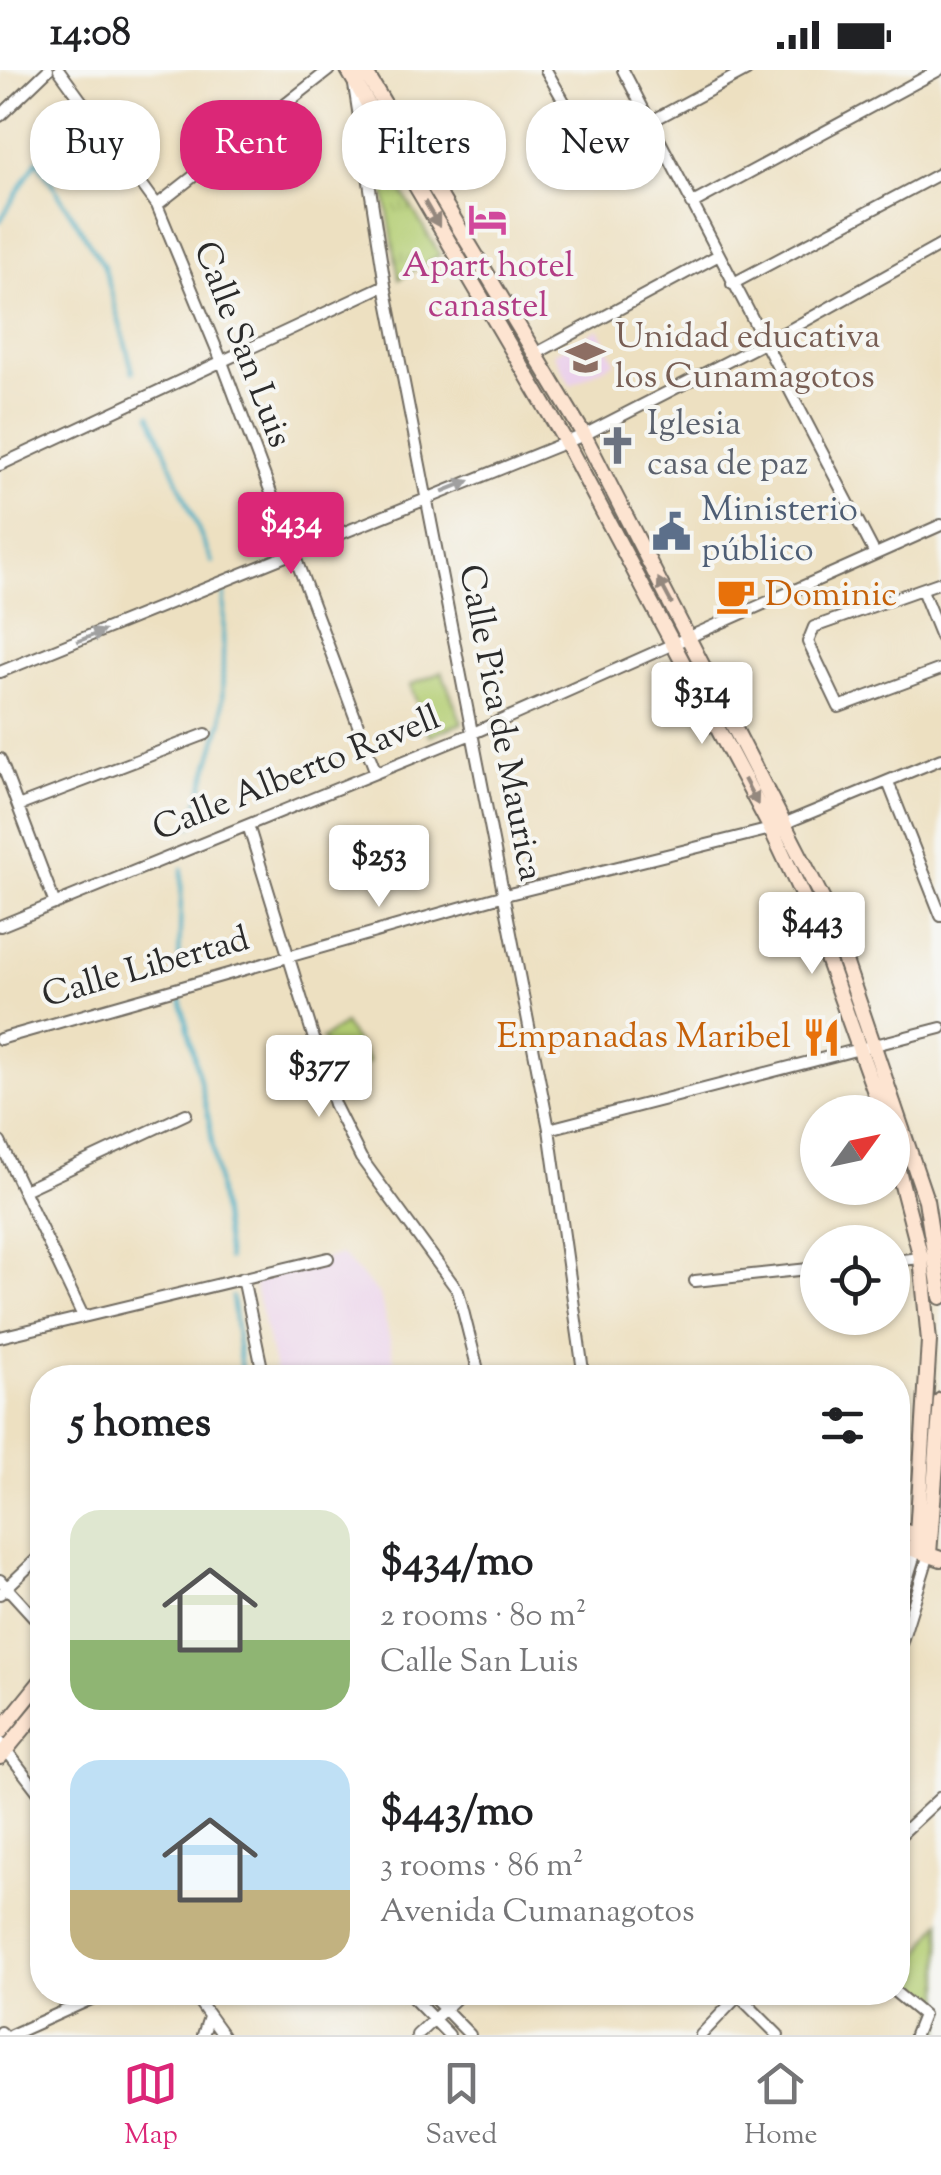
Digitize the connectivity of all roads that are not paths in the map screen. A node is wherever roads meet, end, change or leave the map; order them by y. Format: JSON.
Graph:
{"nodes":[{"id":1,"x":48,"y":70,"type":"edge"},
{"id":2,"x":60,"y":70,"type":"edge"},
{"id":3,"x":329,"y":70,"type":"edge"},
{"id":4,"x":546,"y":70,"type":"edge"},
{"id":5,"x":623,"y":70,"type":"edge"},
{"id":6,"x":746,"y":70,"type":"edge"},
{"id":7,"x":938,"y":70,"type":"edge"},
{"id":8,"x":355,"y":73,"type":"edge"},
{"id":9,"x":563,"y":100,"type":"edge"},
{"id":10,"x":638,"y":100,"type":"edge"},
{"id":11,"x":665,"y":114,"type":"edge"},
{"id":12,"x":0,"y":116,"type":"edge"},
{"id":13,"x":665,"y":152,"type":"edge"},
{"id":14,"x":941,"y":173,"type":"edge"},
{"id":15,"x":691,"y":204,"type":"junction"},
{"id":16,"x":156,"y":205,"type":"junction"},
{"id":17,"x":941,"y":245,"type":"edge"},
{"id":18,"x":717,"y":256,"type":"junction"},
{"id":19,"x":385,"y":284,"type":"junction"},
{"id":20,"x":732,"y":284,"type":"junction"},
{"id":21,"x":762,"y":344,"type":"junction"},
{"id":22,"x":537,"y":353,"type":"junction"},
{"id":23,"x":222,"y":362,"type":"junction"},
{"id":24,"x":584,"y":435,"type":"junction"},
{"id":25,"x":566,"y":442,"type":"junction"},
{"id":26,"x":0,"y":465,"type":"edge"},
{"id":27,"x":426,"y":498,"type":"junction"},
{"id":28,"x":941,"y":524,"type":"edge"},
{"id":29,"x":874,"y":552,"type":"junction"},
{"id":30,"x":292,"y":556,"type":"junction"},
{"id":31,"x":941,"y":582,"type":"edge"},
{"id":32,"x":922,"y":590,"type":"junction"},
{"id":33,"x":689,"y":636,"type":"junction"},
{"id":34,"x":941,"y":638,"type":"edge"},
{"id":35,"x":672,"y":644,"type":"junction"},
{"id":36,"x":941,"y":669,"type":"edge"},
{"id":37,"x":0,"y":672,"type":"edge"},
{"id":38,"x":206,"y":734,"type":"dead end"},
{"id":39,"x":471,"y":734,"type":"junction"},
{"id":40,"x":0,"y":759,"type":"edge"},
{"id":41,"x":941,"y":759,"type":"edge"},
{"id":42,"x":376,"y":772,"type":"junction"},
{"id":43,"x":888,"y":782,"type":"junction"},
{"id":44,"x":18,"y":806,"type":"junction"},
{"id":45,"x":248,"y":824,"type":"junction"},
{"id":46,"x":786,"y":824,"type":"junction"},
{"id":47,"x":771,"y":829,"type":"junction"},
{"id":48,"x":504,"y":895,"type":"junction"},
{"id":49,"x":55,"y":904,"type":"junction"},
{"id":50,"x":941,"y":916,"type":"edge"},
{"id":51,"x":0,"y":926,"type":"edge"},
{"id":52,"x":288,"y":957,"type":"junction"},
{"id":53,"x":941,"y":1028,"type":"edge"},
{"id":54,"x":0,"y":1039,"type":"edge"},
{"id":55,"x":870,"y":1048,"type":"junction"},
{"id":56,"x":879,"y":1095,"type":"edge"},
{"id":57,"x":186,"y":1114,"type":"dead end"},
{"id":58,"x":548,"y":1129,"type":"junction"},
{"id":59,"x":0,"y":1142,"type":"edge"},
{"id":60,"x":24,"y":1190,"type":"junction"},
{"id":61,"x":907,"y":1205,"type":"edge"},
{"id":62,"x":328,"y":1258,"type":"dead end"},
{"id":63,"x":921,"y":1258,"type":"junction"},
{"id":64,"x":910,"y":1259,"type":"edge"},
{"id":65,"x":800,"y":1270,"type":"edge"},
{"id":66,"x":242,"y":1278,"type":"junction"},
{"id":67,"x":695,"y":1281,"type":"dead end"},
{"id":68,"x":941,"y":1297,"type":"edge"},
{"id":69,"x":82,"y":1314,"type":"junction"},
{"id":70,"x":0,"y":1337,"type":"edge"},
{"id":71,"x":261,"y":1365,"type":"edge"},
{"id":72,"x":477,"y":1365,"type":"edge"},
{"id":73,"x":582,"y":1365,"type":"edge"},
{"id":74,"x":941,"y":1400,"type":"edge"},
{"id":75,"x":930,"y":1547,"type":"edge"},
{"id":76,"x":30,"y":1564,"type":"edge"},
{"id":77,"x":910,"y":1586,"type":"edge"},
{"id":78,"x":2,"y":1587,"type":"edge"},
{"id":79,"x":30,"y":1614,"type":"edge"},
{"id":80,"x":910,"y":1614,"type":"edge"},
{"id":81,"x":30,"y":1695,"type":"edge"},
{"id":82,"x":30,"y":1719,"type":"edge"},
{"id":83,"x":0,"y":1732,"type":"edge"},
{"id":84,"x":2,"y":1750,"type":"edge"},
{"id":85,"x":30,"y":1783,"type":"edge"},
{"id":86,"x":941,"y":1797,"type":"edge"},
{"id":87,"x":910,"y":1826,"type":"edge"},
{"id":88,"x":910,"y":2003,"type":"edge"},
{"id":89,"x":78,"y":2005,"type":"edge"},
{"id":90,"x":202,"y":2005,"type":"edge"},
{"id":91,"x":420,"y":2005,"type":"edge"},
{"id":92,"x":440,"y":2005,"type":"edge"},
{"id":93,"x":450,"y":2005,"type":"edge"},
{"id":94,"x":731,"y":2005,"type":"edge"},
{"id":95,"x":751,"y":2005,"type":"edge"},
{"id":96,"x":445,"y":2010,"type":"junction"},
{"id":97,"x":210,"y":2016,"type":"junction"},
{"id":98,"x":434,"y":2020,"type":"junction"},
{"id":99,"x":11,"y":2035,"type":"edge"},
{"id":100,"x":204,"y":2035,"type":"edge"},
{"id":101,"x":223,"y":2035,"type":"edge"},
{"id":102,"x":417,"y":2035,"type":"edge"},
{"id":103,"x":449,"y":2035,"type":"edge"},
{"id":104,"x":470,"y":2035,"type":"edge"},
{"id":105,"x":702,"y":2035,"type":"edge"},
{"id":106,"x":778,"y":2035,"type":"edge"},
{"id":107,"x":915,"y":2035,"type":"edge"}],
"edges":[{"from":1,"to":12,"type":"street"},
{"from":2,"to":16,"type":"street","name":"Calle San Luis"},
{"from":3,"to":16,"type":"street"},
{"from":4,"to":9,"type":"street"},
{"from":5,"to":10,"type":"street"},
{"from":6,"to":11,"type":"street"},
{"from":7,"to":15,"type":"street"},
{"from":8,"to":19,"type":"street","name":"Calle Pica de Maurica"},
{"from":8,"to":22,"type":"street"},
{"from":8,"to":25,"type":"street","one_way":true},
{"from":13,"to":15,"type":"street"},
{"from":14,"to":20,"type":"street"},
{"from":15,"to":18,"type":"street"},
{"from":16,"to":23,"type":"street","name":"Calle San Luis"},
{"from":17,"to":21,"type":"street"},
{"from":18,"to":20,"type":"street"},
{"from":18,"to":22,"type":"street"},
{"from":19,"to":23,"type":"street"},
{"from":19,"to":27,"type":"street","name":"Calle Pica de Maurica"},
{"from":20,"to":21,"type":"street"},
{"from":21,"to":24,"type":"street"},
{"from":21,"to":29,"type":"street"},
{"from":22,"to":24,"type":"street"},
{"from":23,"to":26,"type":"street"},
{"from":23,"to":30,"type":"street","name":"Calle San Luis"},
{"from":24,"to":25,"type":"street"},
{"from":33,"to":24,"type":"street","one_way":true},
{"from":27,"to":25,"type":"street","one_way":true},
{"from":25,"to":35,"type":"street"},
{"from":27,"to":30,"type":"street"},
{"from":27,"to":39,"type":"street","name":"Calle Pica de Maurica"},
{"from":28,"to":29,"type":"street","name":"Calle Alberto Ravell"},
{"from":29,"to":33,"type":"street","name":"Calle Alberto Ravell"},
{"from":37,"to":30,"type":"street","one_way":true},
{"from":30,"to":42,"type":"street","name":"Calle San Luis"},
{"from":31,"to":32,"type":"street"},
{"from":32,"to":34,"type":"street"},
{"from":32,"to":36,"type":"street"},
{"from":33,"to":35,"type":"street","name":"Calle Alberto Ravell"},
{"from":33,"to":46,"type":"street"},
{"from":35,"to":39,"type":"street","name":"Calle Alberto Ravell"},
{"from":35,"to":47,"type":"street","one_way":true},
{"from":38,"to":44,"type":"street"},
{"from":39,"to":42,"type":"street","name":"Calle Alberto Ravell"},
{"from":39,"to":48,"type":"street","name":"Calle Pica de Maurica"},
{"from":40,"to":44,"type":"street"},
{"from":41,"to":43,"type":"street","name":"Calle Libertad"},
{"from":42,"to":45,"type":"street","name":"Calle Alberto Ravell"},
{"from":43,"to":46,"type":"street","name":"Calle Libertad"},
{"from":43,"to":50,"type":"street"},
{"from":44,"to":49,"type":"street"},
{"from":45,"to":49,"type":"street","name":"Calle Alberto Ravell"},
{"from":45,"to":52,"type":"street"},
{"from":46,"to":47,"type":"street","name":"Calle Libertad"},
{"from":46,"to":55,"type":"street"},
{"from":47,"to":48,"type":"street","name":"Calle Libertad"},
{"from":47,"to":55,"type":"street"},
{"from":48,"to":52,"type":"street","name":"Calle Libertad"},
{"from":48,"to":58,"type":"street","name":"Calle Pica de Maurica"},
{"from":49,"to":51,"type":"street","name":"Calle Alberto Ravell"},
{"from":52,"to":54,"type":"street","name":"Calle Libertad"},
{"from":52,"to":72,"type":"street"},
{"from":53,"to":55,"type":"street"},
{"from":55,"to":56,"type":"street"},
{"from":55,"to":58,"type":"street"},
{"from":55,"to":68,"type":"street"},
{"from":57,"to":60,"type":"street"},
{"from":58,"to":73,"type":"street","name":"Calle Pica de Maurica"},
{"from":59,"to":60,"type":"street"},
{"from":60,"to":69,"type":"street"},
{"from":61,"to":63,"type":"street"},
{"from":62,"to":66,"type":"street"},
{"from":63,"to":64,"type":"street"},
{"from":63,"to":75,"type":"street"},
{"from":65,"to":67,"type":"street"},
{"from":66,"to":69,"type":"street"},
{"from":66,"to":71,"type":"street"},
{"from":69,"to":70,"type":"street"},
{"from":74,"to":75,"type":"street"},
{"from":75,"to":77,"type":"street"},
{"from":75,"to":80,"type":"street"},
{"from":76,"to":78,"type":"street"},
{"from":78,"to":79,"type":"street"},
{"from":81,"to":83,"type":"street"},
{"from":82,"to":84,"type":"street"},
{"from":84,"to":85,"type":"street"},
{"from":86,"to":87,"type":"street"},
{"from":88,"to":107,"type":"street"},
{"from":89,"to":99,"type":"street"},
{"from":90,"to":97,"type":"street"},
{"from":91,"to":98,"type":"street"},
{"from":92,"to":96,"type":"street"},
{"from":93,"to":96,"type":"street"},
{"from":94,"to":105,"type":"street"},
{"from":95,"to":106,"type":"street"},
{"from":96,"to":98,"type":"street"},
{"from":96,"to":104,"type":"street"},
{"from":97,"to":100,"type":"street"},
{"from":97,"to":101,"type":"street"},
{"from":98,"to":102,"type":"street"},
{"from":98,"to":103,"type":"street"}]}
